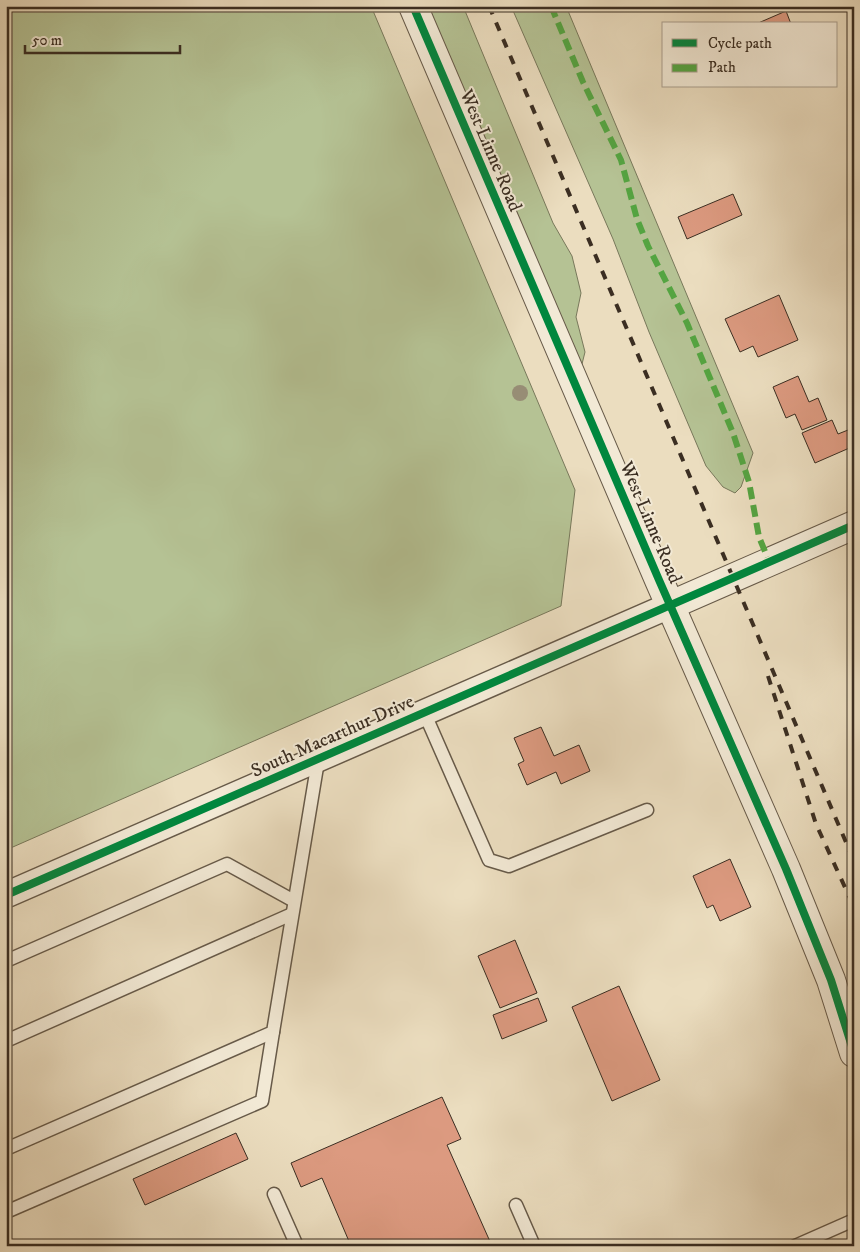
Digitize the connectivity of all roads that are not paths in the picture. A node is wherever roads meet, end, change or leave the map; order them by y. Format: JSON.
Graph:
{"nodes":[{"id":1,"x":413,"y":6,"type":"edge"},
{"id":2,"x":854,"y":525,"type":"edge"},
{"id":3,"x":671,"y":606,"type":"junction"},
{"id":4,"x":424,"y":712,"type":"junction"},
{"id":5,"x":318,"y":761,"type":"junction"},
{"id":6,"x":647,"y":810,"type":"dead end"},
{"id":7,"x":6,"y":895,"type":"edge"},
{"id":8,"x":293,"y":907,"type":"junction"},
{"id":9,"x":6,"y":961,"type":"edge"},
{"id":10,"x":273,"y":1032,"type":"junction"},
{"id":11,"x":6,"y":1041,"type":"edge"},
{"id":12,"x":854,"y":1053,"type":"edge"},
{"id":13,"x":6,"y":1149,"type":"edge"},
{"id":14,"x":274,"y":1194,"type":"dead end"},
{"id":15,"x":516,"y":1205,"type":"dead end"},
{"id":16,"x":6,"y":1212,"type":"edge"},
{"id":17,"x":854,"y":1220,"type":"edge"},
{"id":18,"x":297,"y":1246,"type":"edge"},
{"id":19,"x":534,"y":1246,"type":"edge"},
{"id":20,"x":795,"y":1246,"type":"edge"}],
"edges":[{"from":1,"to":3,"type":"street","name":"West Linne Road"},
{"from":2,"to":3,"type":"street"},
{"from":3,"to":4,"type":"street","name":"South Macarthur Drive"},
{"from":3,"to":12,"type":"street","name":"West Linne Road"},
{"from":4,"to":5,"type":"street","name":"South Macarthur Drive"},
{"from":4,"to":6,"type":"lane"},
{"from":5,"to":7,"type":"street","name":"South Macarthur Drive"},
{"from":5,"to":8,"type":"lane"},
{"from":8,"to":9,"type":"lane"},
{"from":8,"to":10,"type":"lane"},
{"from":8,"to":11,"type":"lane"},
{"from":10,"to":13,"type":"lane"},
{"from":10,"to":16,"type":"lane"},
{"from":14,"to":18,"type":"lane"},
{"from":15,"to":19,"type":"lane"},
{"from":17,"to":20,"type":"lane"}]}
